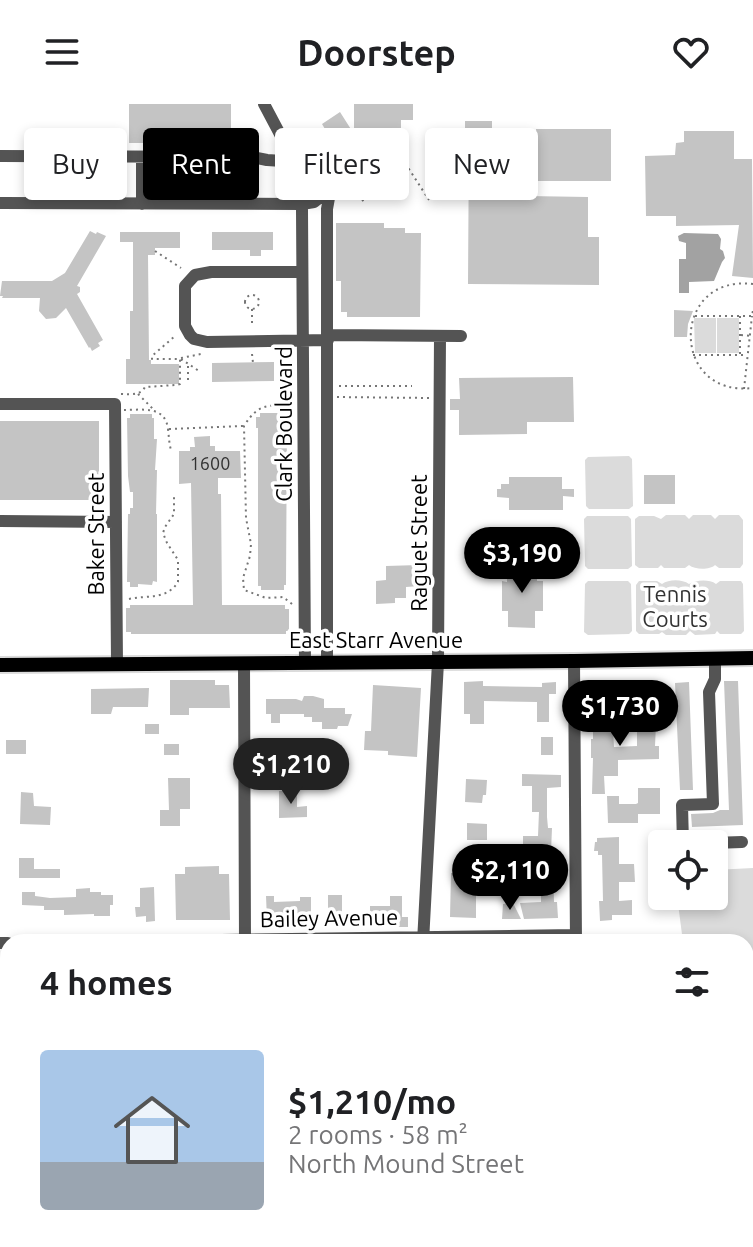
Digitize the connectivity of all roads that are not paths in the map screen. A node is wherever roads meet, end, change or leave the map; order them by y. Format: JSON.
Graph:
{"nodes":[{"id":1,"x":264,"y":104,"type":"edge"},
{"id":2,"x":277,"y":128,"type":"edge"},
{"id":3,"x":0,"y":156,"type":"edge"},
{"id":4,"x":142,"y":158,"type":"junction"},
{"id":5,"x":275,"y":160,"type":"edge"},
{"id":6,"x":301,"y":200,"type":"edge"},
{"id":7,"x":316,"y":200,"type":"edge"},
{"id":8,"x":327,"y":200,"type":"edge"},
{"id":9,"x":0,"y":203,"type":"edge"},
{"id":10,"x":142,"y":204,"type":"junction"},
{"id":11,"x":302,"y":204,"type":"junction"},
{"id":12,"x":302,"y":272,"type":"junction"},
{"id":13,"x":440,"y":336,"type":"junction"},
{"id":14,"x":461,"y":336,"type":"dead end"},
{"id":15,"x":328,"y":338,"type":"junction"},
{"id":16,"x":303,"y":341,"type":"junction"},
{"id":17,"x":0,"y":404,"type":"edge"},
{"id":18,"x":0,"y":521,"type":"edge"},
{"id":19,"x":116,"y":522,"type":"junction"},
{"id":20,"x":753,"y":658,"type":"edge"},
{"id":21,"x":715,"y":659,"type":"junction"},
{"id":22,"x":574,"y":661,"type":"junction"},
{"id":23,"x":327,"y":662,"type":"junction"},
{"id":24,"x":438,"y":662,"type":"junction"},
{"id":25,"x":244,"y":663,"type":"junction"},
{"id":26,"x":305,"y":663,"type":"junction"},
{"id":27,"x":117,"y":664,"type":"junction"},
{"id":28,"x":0,"y":665,"type":"edge"},
{"id":29,"x":742,"y":842,"type":"dead end"},
{"id":30,"x":245,"y":934,"type":"edge"},
{"id":31,"x":423,"y":934,"type":"edge"},
{"id":32,"x":576,"y":934,"type":"edge"}],
"edges":[{"from":1,"to":2,"type":"street","name":"Clark Boulevard"},
{"from":3,"to":4,"type":"street"},
{"from":4,"to":5,"type":"street"},
{"from":4,"to":10,"type":"street"},
{"from":6,"to":11,"type":"street","name":"Clark Boulevard"},
{"from":7,"to":11,"type":"street"},
{"from":8,"to":15,"type":"street","name":"Clark Boulevard"},
{"from":9,"to":10,"type":"street"},
{"from":10,"to":11,"type":"street"},
{"from":11,"to":12,"type":"street","name":"Clark Boulevard"},
{"from":12,"to":16,"type":"street","name":"Clark Boulevard"},
{"from":12,"to":16,"type":"street"},
{"from":13,"to":14,"type":"street"},
{"from":13,"to":15,"type":"street"},
{"from":13,"to":24,"type":"street","name":"Raguet Street"},
{"from":15,"to":16,"type":"street"},
{"from":15,"to":23,"type":"street","name":"Clark Boulevard"},
{"from":16,"to":26,"type":"street","name":"Clark Boulevard"},
{"from":17,"to":19,"type":"street","name":"Baker Street"},
{"from":18,"to":19,"type":"street"},
{"from":19,"to":27,"type":"street","name":"Baker Street"},
{"from":20,"to":21,"type":"main road","name":"East Starr Avenue"},
{"from":21,"to":22,"type":"main road","name":"East Starr Avenue"},
{"from":21,"to":29,"type":"street"},
{"from":22,"to":24,"type":"main road","name":"East Starr Avenue"},
{"from":22,"to":32,"type":"street"},
{"from":23,"to":24,"type":"main road","name":"East Starr Avenue"},
{"from":23,"to":26,"type":"main road","name":"East Starr Avenue"},
{"from":24,"to":31,"type":"street","name":"Raguet Street"},
{"from":25,"to":26,"type":"main road","name":"East Starr Avenue"},
{"from":25,"to":27,"type":"main road","name":"East Starr Avenue"},
{"from":25,"to":30,"type":"street"},
{"from":27,"to":28,"type":"main road","name":"East Starr Avenue"}]}
